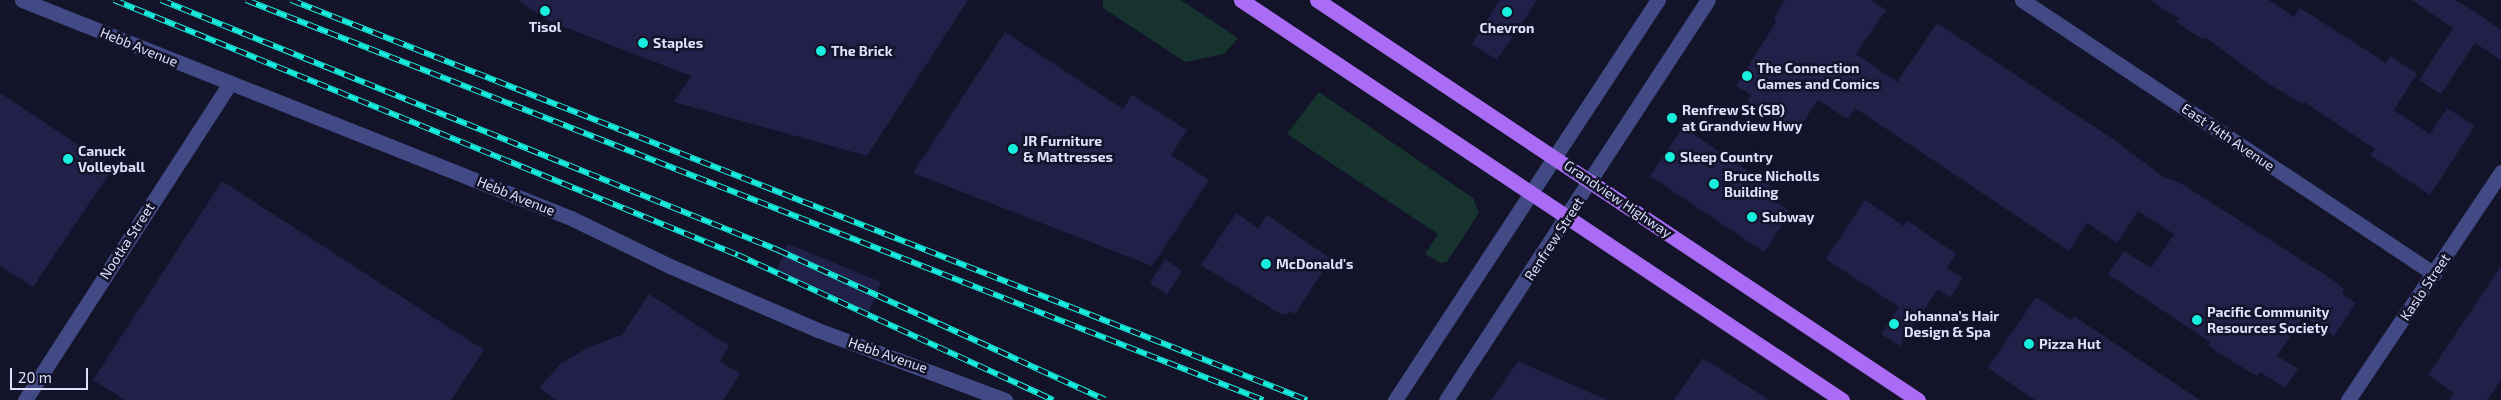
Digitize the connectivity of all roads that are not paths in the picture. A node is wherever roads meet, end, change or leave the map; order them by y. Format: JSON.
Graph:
{"nodes":[{"id":1,"x":22,"y":0,"type":"edge"},
{"id":2,"x":1241,"y":0,"type":"edge"},
{"id":3,"x":1317,"y":0,"type":"edge"},
{"id":4,"x":1658,"y":0,"type":"edge"},
{"id":5,"x":1708,"y":0,"type":"edge"},
{"id":6,"x":2022,"y":0,"type":"edge"},
{"id":7,"x":230,"y":83,"type":"junction"},
{"id":8,"x":1553,"y":156,"type":"junction"},
{"id":9,"x":2501,"y":172,"type":"edge"},
{"id":10,"x":1591,"y":182,"type":"junction"},
{"id":11,"x":1530,"y":192,"type":"junction"},
{"id":12,"x":1568,"y":217,"type":"junction"},
{"id":13,"x":2434,"y":274,"type":"junction"},
{"id":14,"x":25,"y":400,"type":"edge"},
{"id":15,"x":1005,"y":400,"type":"edge"},
{"id":16,"x":1395,"y":400,"type":"edge"},
{"id":17,"x":1446,"y":400,"type":"edge"},
{"id":18,"x":1842,"y":400,"type":"edge"},
{"id":19,"x":1918,"y":400,"type":"edge"},
{"id":20,"x":2348,"y":400,"type":"edge"}],
"edges":[{"from":1,"to":7,"type":"street","name":"Hebb Avenue"},
{"from":2,"to":11,"type":"main road"},
{"from":3,"to":8,"type":"main road","name":"Grandview Highway"},
{"from":4,"to":8,"type":"street"},
{"from":5,"to":10,"type":"street","name":"Renfrew Street"},
{"from":6,"to":13,"type":"street","name":"East 14th Avenue"},
{"from":7,"to":14,"type":"street","name":"Nootka Street"},
{"from":7,"to":15,"type":"street","name":"Hebb Avenue"},
{"from":8,"to":10,"type":"main road","name":"Grandview Highway"},
{"from":8,"to":11,"type":"street"},
{"from":9,"to":13,"type":"street","name":"Kaslo Street"},
{"from":10,"to":12,"type":"street","name":"Renfrew Street"},
{"from":10,"to":19,"type":"main road","name":"Grandview Highway"},
{"from":11,"to":12,"type":"main road"},
{"from":11,"to":16,"type":"street"},
{"from":12,"to":17,"type":"street","name":"Renfrew Street"},
{"from":12,"to":18,"type":"main road"},
{"from":13,"to":20,"type":"street","name":"Kaslo Street"}]}
